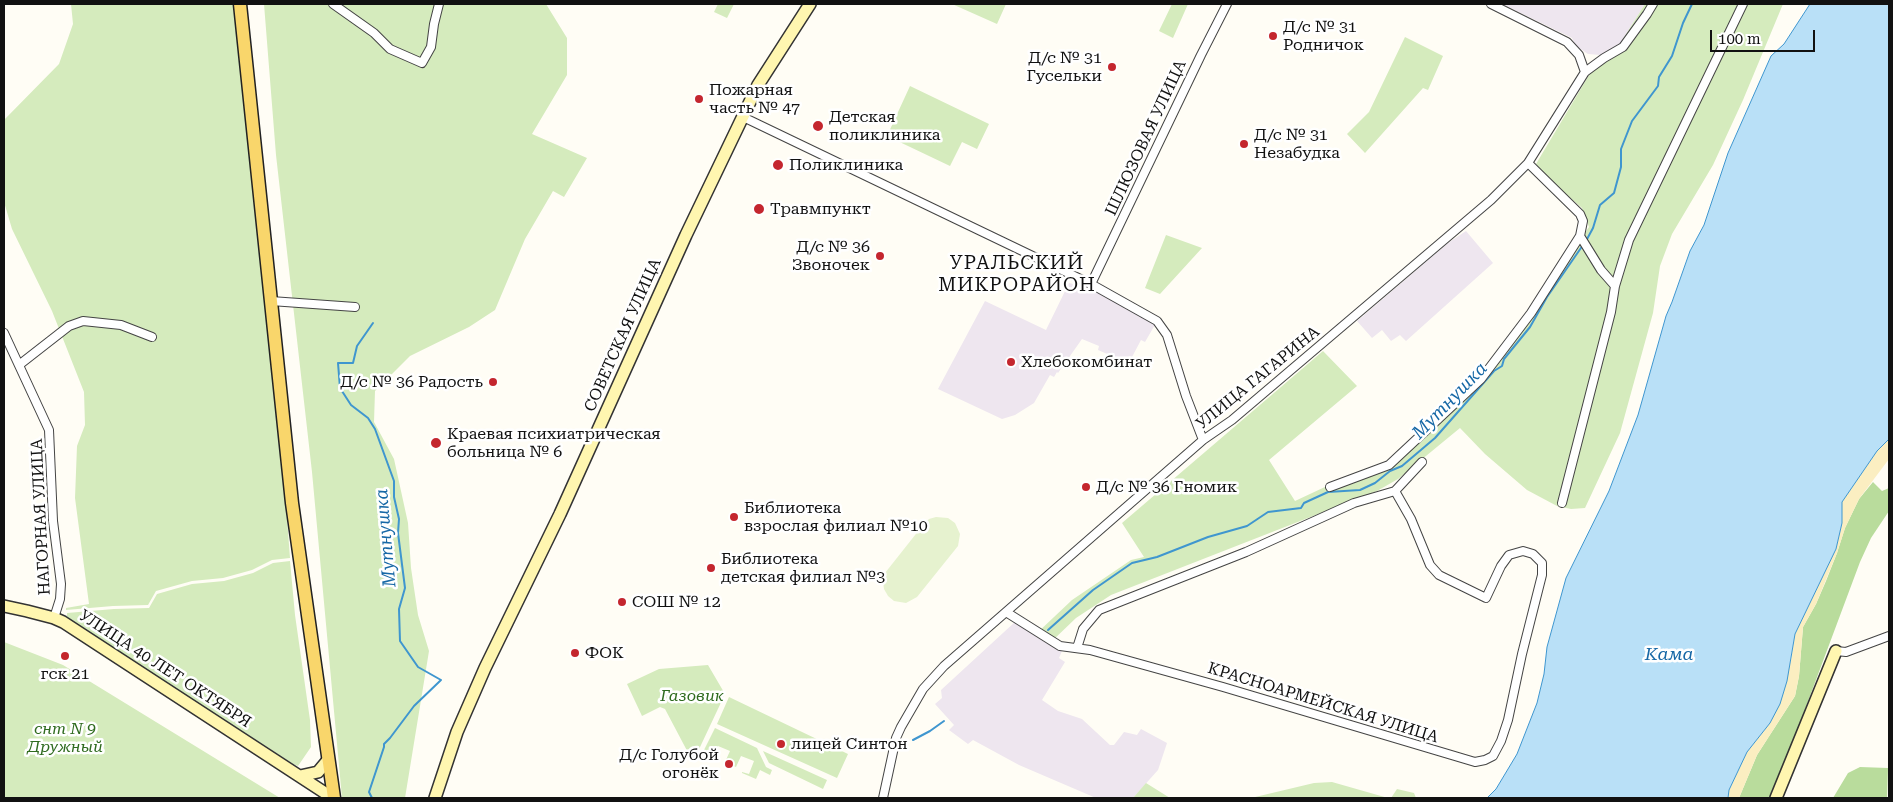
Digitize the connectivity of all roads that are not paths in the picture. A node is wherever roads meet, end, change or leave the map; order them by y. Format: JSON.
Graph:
{"nodes":[{"id":1,"x":240,"y":4,"type":"edge"},
{"id":2,"x":333,"y":4,"type":"edge"},
{"id":3,"x":439,"y":4,"type":"edge"},
{"id":4,"x":810,"y":4,"type":"edge"},
{"id":5,"x":1227,"y":4,"type":"edge"},
{"id":6,"x":1491,"y":4,"type":"edge"},
{"id":7,"x":1653,"y":4,"type":"edge"},
{"id":8,"x":1743,"y":4,"type":"edge"},
{"id":9,"x":1585,"y":72,"type":"junction"},
{"id":10,"x":743,"y":117,"type":"junction"},
{"id":11,"x":1528,"y":163,"type":"junction"},
{"id":12,"x":1580,"y":236,"type":"junction"},
{"id":13,"x":1091,"y":284,"type":"junction"},
{"id":14,"x":1615,"y":286,"type":"junction"},
{"id":15,"x":271,"y":301,"type":"junction"},
{"id":16,"x":355,"y":307,"type":"dead end"},
{"id":17,"x":4,"y":333,"type":"edge"},
{"id":18,"x":152,"y":337,"type":"dead end"},
{"id":19,"x":19,"y":365,"type":"junction"},
{"id":20,"x":1203,"y":440,"type":"junction"},
{"id":21,"x":1422,"y":462,"type":"dead end"},
{"id":22,"x":1330,"y":487,"type":"dead end"},
{"id":23,"x":1395,"y":491,"type":"junction"},
{"id":24,"x":1562,"y":503,"type":"dead end"},
{"id":25,"x":4,"y":606,"type":"edge"},
{"id":26,"x":1006,"y":612,"type":"junction"},
{"id":27,"x":54,"y":618,"type":"junction"},
{"id":28,"x":1889,"y":636,"type":"edge"},
{"id":29,"x":1077,"y":648,"type":"junction"},
{"id":30,"x":1836,"y":651,"type":"joint"},
{"id":31,"x":328,"y":760,"type":"junction"},
{"id":32,"x":300,"y":776,"type":"junction"},
{"id":33,"x":333,"y":798,"type":"edge"},
{"id":34,"x":435,"y":798,"type":"edge"},
{"id":35,"x":883,"y":798,"type":"edge"},
{"id":36,"x":1776,"y":798,"type":"edge"}],
"edges":[{"from":1,"to":15,"type":"main road"},
{"from":2,"to":3,"type":"street"},
{"from":4,"to":10,"type":"main road","name":"СОВЕТСКАЯ УЛИЦА"},
{"from":5,"to":13,"type":"street","name":"ШЛЮЗОВАЯ УЛИЦА"},
{"from":6,"to":9,"type":"street"},
{"from":7,"to":9,"type":"street"},
{"from":8,"to":14,"type":"street"},
{"from":9,"to":11,"type":"street","name":"УЛИЦА ГАГАРИНА"},
{"from":10,"to":13,"type":"street"},
{"from":10,"to":34,"type":"main road","name":"СОВЕТСКАЯ УЛИЦА"},
{"from":11,"to":12,"type":"street"},
{"from":11,"to":20,"type":"street","name":"УЛИЦА ГАГАРИНА"},
{"from":12,"to":14,"type":"street"},
{"from":12,"to":22,"type":"street"},
{"from":13,"to":20,"type":"street"},
{"from":14,"to":24,"type":"street"},
{"from":15,"to":16,"type":"street"},
{"from":15,"to":31,"type":"main road"},
{"from":17,"to":19,"type":"street","name":"НАГОРНАЯ УЛИЦА"},
{"from":18,"to":19,"type":"street"},
{"from":19,"to":27,"type":"street","name":"НАГОРНАЯ УЛИЦА"},
{"from":20,"to":26,"type":"street","name":"УЛИЦА ГАГАРИНА"},
{"from":21,"to":23,"type":"street"},
{"from":23,"to":29,"type":"street"},
{"from":23,"to":29,"type":"street","name":"КРАСНОАРМЕЙСКАЯ УЛИЦА"},
{"from":25,"to":27,"type":"main road","name":"УЛИЦА 40 ЛЕТ ОКТЯБРЯ"},
{"from":26,"to":29,"type":"street"},
{"from":26,"to":35,"type":"street","name":"УЛИЦА ГАГАРИНА"},
{"from":27,"to":32,"type":"main road","name":"УЛИЦА 40 ЛЕТ ОКТЯБРЯ"},
{"from":28,"to":30,"type":"street"},
{"from":30,"to":36,"type":"main road"},
{"from":31,"to":32,"type":"main road"},
{"from":31,"to":33,"type":"main road"},
{"from":32,"to":33,"type":"main road","name":"УЛИЦА 40 ЛЕТ ОКТЯБРЯ"}]}
